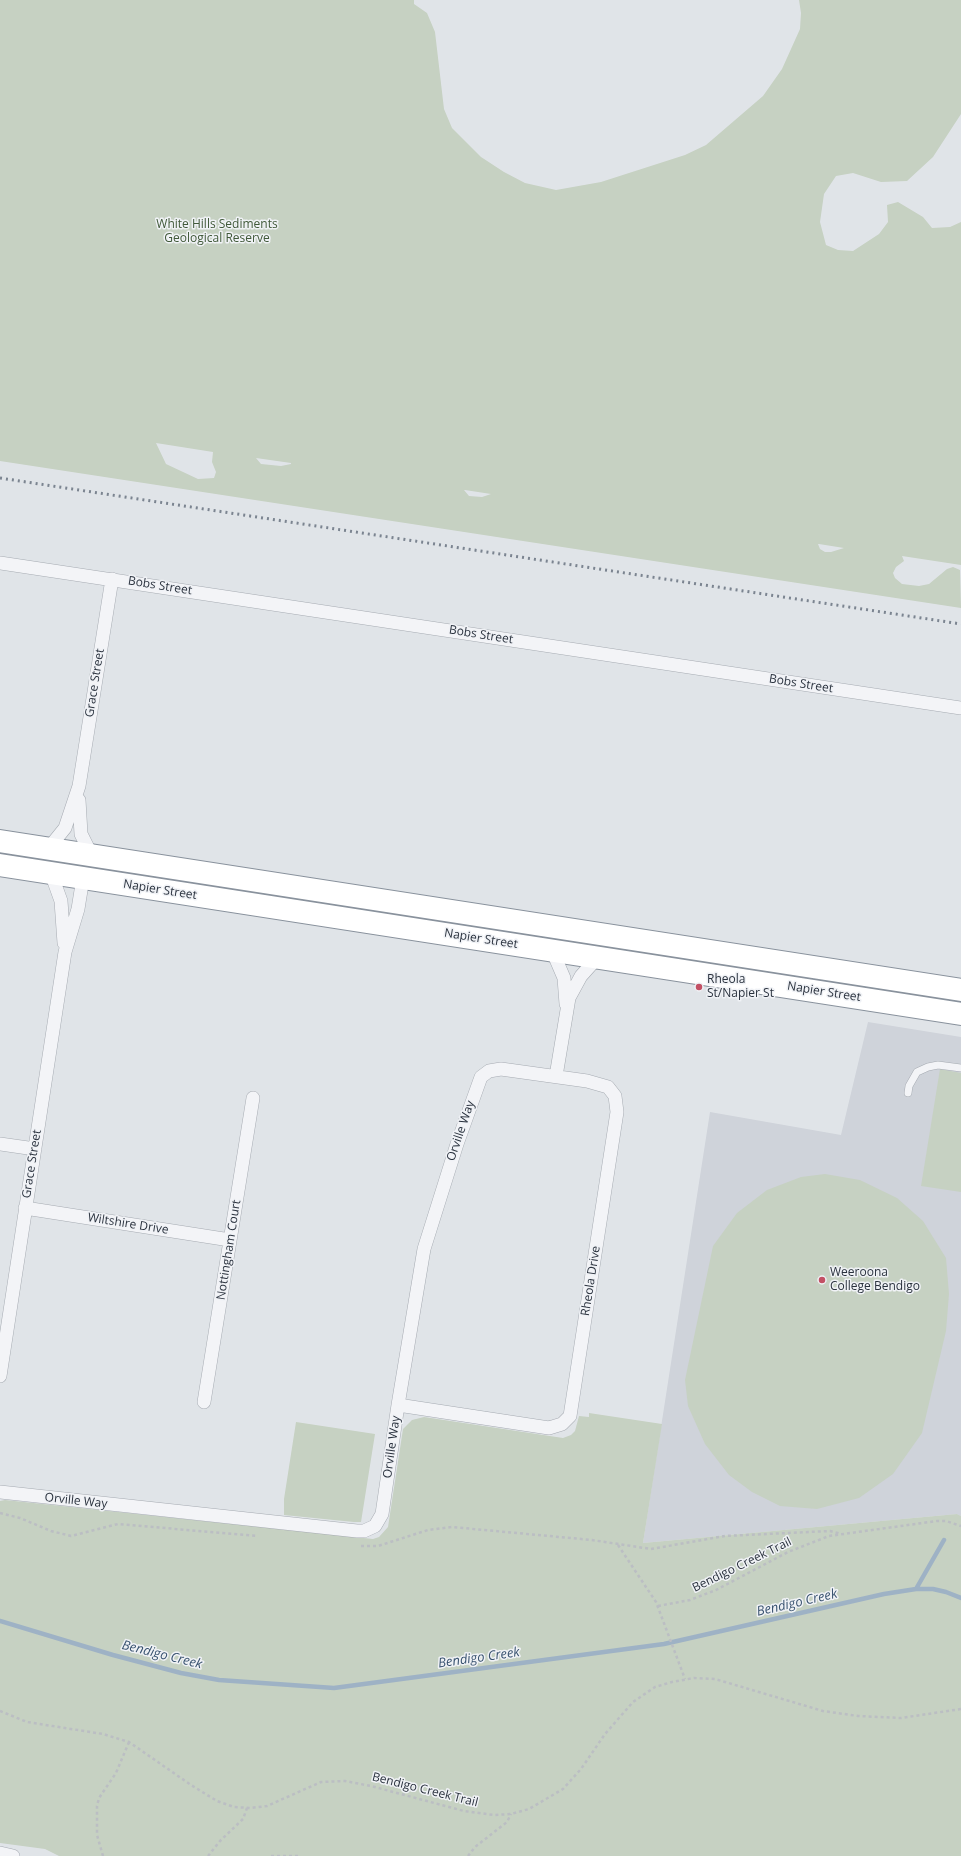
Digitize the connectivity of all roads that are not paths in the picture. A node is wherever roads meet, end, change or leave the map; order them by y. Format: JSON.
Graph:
{"nodes":[{"id":1,"x":0,"y":563,"type":"edge"},
{"id":2,"x":112,"y":579,"type":"junction"},
{"id":3,"x":961,"y":708,"type":"edge"},
{"id":4,"x":79,"y":786,"type":"junction"},
{"id":5,"x":0,"y":841,"type":"edge"},
{"id":6,"x":0,"y":849,"type":"edge"},
{"id":7,"x":48,"y":849,"type":"junction"},
{"id":8,"x":92,"y":856,"type":"junction"},
{"id":9,"x":0,"y":865,"type":"edge"},
{"id":10,"x":50,"y":873,"type":"junction"},
{"id":11,"x":83,"y":878,"type":"junction"},
{"id":12,"x":584,"y":932,"type":"junction"},
{"id":13,"x":552,"y":950,"type":"junction"},
{"id":14,"x":65,"y":952,"type":"junction"},
{"id":15,"x":598,"y":957,"type":"junction"},
{"id":16,"x":694,"y":972,"type":"junction"},
{"id":17,"x":961,"y":990,"type":"edge"},
{"id":18,"x":566,"y":1014,"type":"junction"},
{"id":19,"x":961,"y":1014,"type":"edge"},
{"id":20,"x":961,"y":1068,"type":"edge"},
{"id":21,"x":556,"y":1076,"type":"junction"},
{"id":22,"x":908,"y":1093,"type":"dead end"},
{"id":23,"x":253,"y":1098,"type":"dead end"},
{"id":24,"x":0,"y":1144,"type":"edge"},
{"id":25,"x":34,"y":1149,"type":"junction"},
{"id":26,"x":25,"y":1208,"type":"junction"},
{"id":27,"x":230,"y":1240,"type":"junction"},
{"id":28,"x":0,"y":1376,"type":"edge"},
{"id":29,"x":204,"y":1402,"type":"dead end"},
{"id":30,"x":398,"y":1405,"type":"junction"},
{"id":31,"x":0,"y":1492,"type":"edge"},
{"id":32,"x":0,"y":1853,"type":"edge"},
{"id":33,"x":13,"y":1856,"type":"edge"}],
"edges":[{"from":1,"to":2,"type":"street","name":"Bobs Street"},
{"from":2,"to":3,"type":"street","name":"Bobs Street"},
{"from":2,"to":4,"type":"street","name":"Grace Street"},
{"from":4,"to":7,"type":"street","name":"Grace Street"},
{"from":4,"to":8,"type":"street","name":"Grace Street"},
{"from":5,"to":7,"type":"highway","name":"Napier Street"},
{"from":6,"to":11,"type":"highway"},
{"from":7,"to":8,"type":"highway","name":"Napier Street"},
{"from":8,"to":12,"type":"highway","name":"Napier Street"},
{"from":9,"to":10,"type":"highway","name":"Napier Street"},
{"from":10,"to":11,"type":"highway","name":"Napier Street"},
{"from":10,"to":14,"type":"street","name":"Grace Street"},
{"from":11,"to":13,"type":"highway","name":"Napier Street"},
{"from":11,"to":14,"type":"street","name":"Grace Street"},
{"from":12,"to":16,"type":"highway"},
{"from":12,"to":17,"type":"highway","name":"Napier Street"},
{"from":13,"to":15,"type":"highway","name":"Napier Street"},
{"from":13,"to":18,"type":"street"},
{"from":14,"to":25,"type":"street","name":"Grace Street"},
{"from":15,"to":16,"type":"highway","name":"Napier Street"},
{"from":15,"to":18,"type":"street"},
{"from":16,"to":19,"type":"highway","name":"Napier Street"},
{"from":18,"to":21,"type":"street"},
{"from":20,"to":22,"type":"lane"},
{"from":21,"to":30,"type":"street","name":"Orville Way"},
{"from":21,"to":30,"type":"street","name":"Rheola Drive"},
{"from":23,"to":27,"type":"street","name":"Nottingham Court"},
{"from":24,"to":25,"type":"street"},
{"from":25,"to":26,"type":"street","name":"Grace Street"},
{"from":26,"to":27,"type":"street","name":"Wiltshire Drive"},
{"from":26,"to":28,"type":"street","name":"Grace Street"},
{"from":27,"to":29,"type":"street","name":"Nottingham Court"},
{"from":30,"to":31,"type":"street","name":"Orville Way"},
{"from":32,"to":33,"type":"street"}]}
